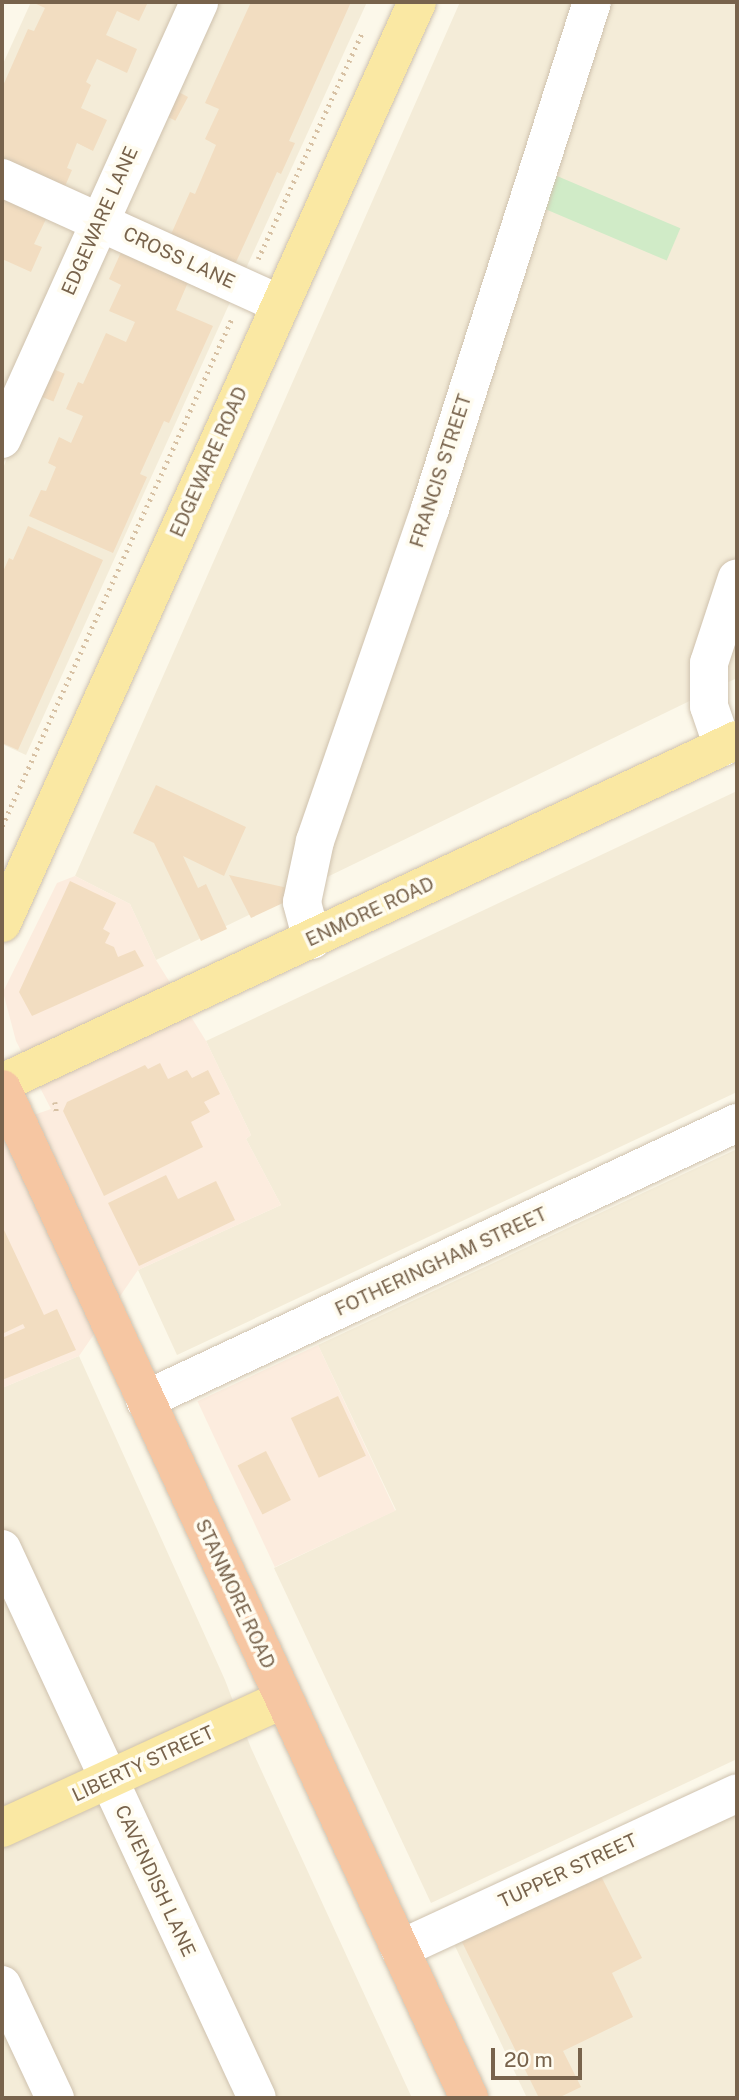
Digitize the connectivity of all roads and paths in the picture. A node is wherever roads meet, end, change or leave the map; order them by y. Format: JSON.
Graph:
{"nodes":[{"id":1,"x":199,"y":2,"type":"edge"},
{"id":2,"x":417,"y":2,"type":"edge"},
{"id":3,"x":592,"y":2,"type":"edge"},
{"id":4,"x":365,"y":27,"type":"dead end"},
{"id":5,"x":2,"y":178,"type":"edge"},
{"id":6,"x":100,"y":222,"type":"junction"},
{"id":7,"x":256,"y":265,"type":"dead end"},
{"id":8,"x":280,"y":304,"type":"junction"},
{"id":9,"x":236,"y":308,"type":"dead end"},
{"id":10,"x":2,"y":439,"type":"edge"},
{"id":11,"x":737,"y":579,"type":"edge"},
{"id":12,"x":730,"y":743,"type":"edge"},
{"id":13,"x":2,"y":825,"type":"edge"},
{"id":14,"x":2,"y":923,"type":"edge"},
{"id":15,"x":312,"y":940,"type":"junction"},
{"id":16,"x":2,"y":1083,"type":"edge"},
{"id":17,"x":2,"y":1089,"type":"edge"},
{"id":18,"x":55,"y":1102,"type":"dead end"},
{"id":19,"x":57,"y":1115,"type":"dead end"},
{"id":20,"x":737,"y":1123,"type":"edge"},
{"id":21,"x":145,"y":1401,"type":"junction"},
{"id":22,"x":2,"y":1549,"type":"edge"},
{"id":23,"x":284,"y":1699,"type":"junction"},
{"id":24,"x":107,"y":1780,"type":"junction"},
{"id":25,"x":737,"y":1793,"type":"edge"},
{"id":26,"x":2,"y":1828,"type":"edge"},
{"id":27,"x":400,"y":1948,"type":"junction"},
{"id":28,"x":2,"y":1985,"type":"edge"},
{"id":29,"x":55,"y":2098,"type":"edge"},
{"id":30,"x":257,"y":2098,"type":"edge"},
{"id":31,"x":469,"y":2098,"type":"edge"}],
"edges":[{"from":1,"to":6,"type":"street","name":"EDGEWARE LANE"},
{"from":2,"to":8,"type":"main road","name":"EDGEWARE ROAD"},
{"from":3,"to":15,"type":"street","name":"FRANCIS STREET"},
{"from":4,"to":7,"type":"path"},
{"from":5,"to":6,"type":"street","name":"CROSS LANE"},
{"from":6,"to":8,"type":"street","name":"CROSS LANE"},
{"from":6,"to":10,"type":"street","name":"EDGEWARE LANE"},
{"from":8,"to":14,"type":"main road","name":"EDGEWARE ROAD"},
{"from":9,"to":13,"type":"path"},
{"from":11,"to":12,"type":"street"},
{"from":12,"to":15,"type":"main road","name":"ENMORE ROAD"},
{"from":15,"to":16,"type":"main road","name":"ENMORE ROAD"},
{"from":17,"to":21,"type":"highway","name":"STANMORE ROAD"},
{"from":18,"to":19,"type":"path"},
{"from":20,"to":21,"type":"street","name":"FOTHERINGHAM STREET"},
{"from":21,"to":23,"type":"highway","name":"STANMORE ROAD"},
{"from":22,"to":24,"type":"street","name":"CAVENDISH LANE"},
{"from":23,"to":24,"type":"main road","name":"LIBERTY STREET"},
{"from":23,"to":27,"type":"highway","name":"STANMORE ROAD"},
{"from":24,"to":26,"type":"main road","name":"LIBERTY STREET"},
{"from":24,"to":30,"type":"street","name":"CAVENDISH LANE"},
{"from":25,"to":27,"type":"street","name":"TUPPER STREET"},
{"from":27,"to":31,"type":"highway","name":"STANMORE ROAD"},
{"from":28,"to":29,"type":"street"}]}
